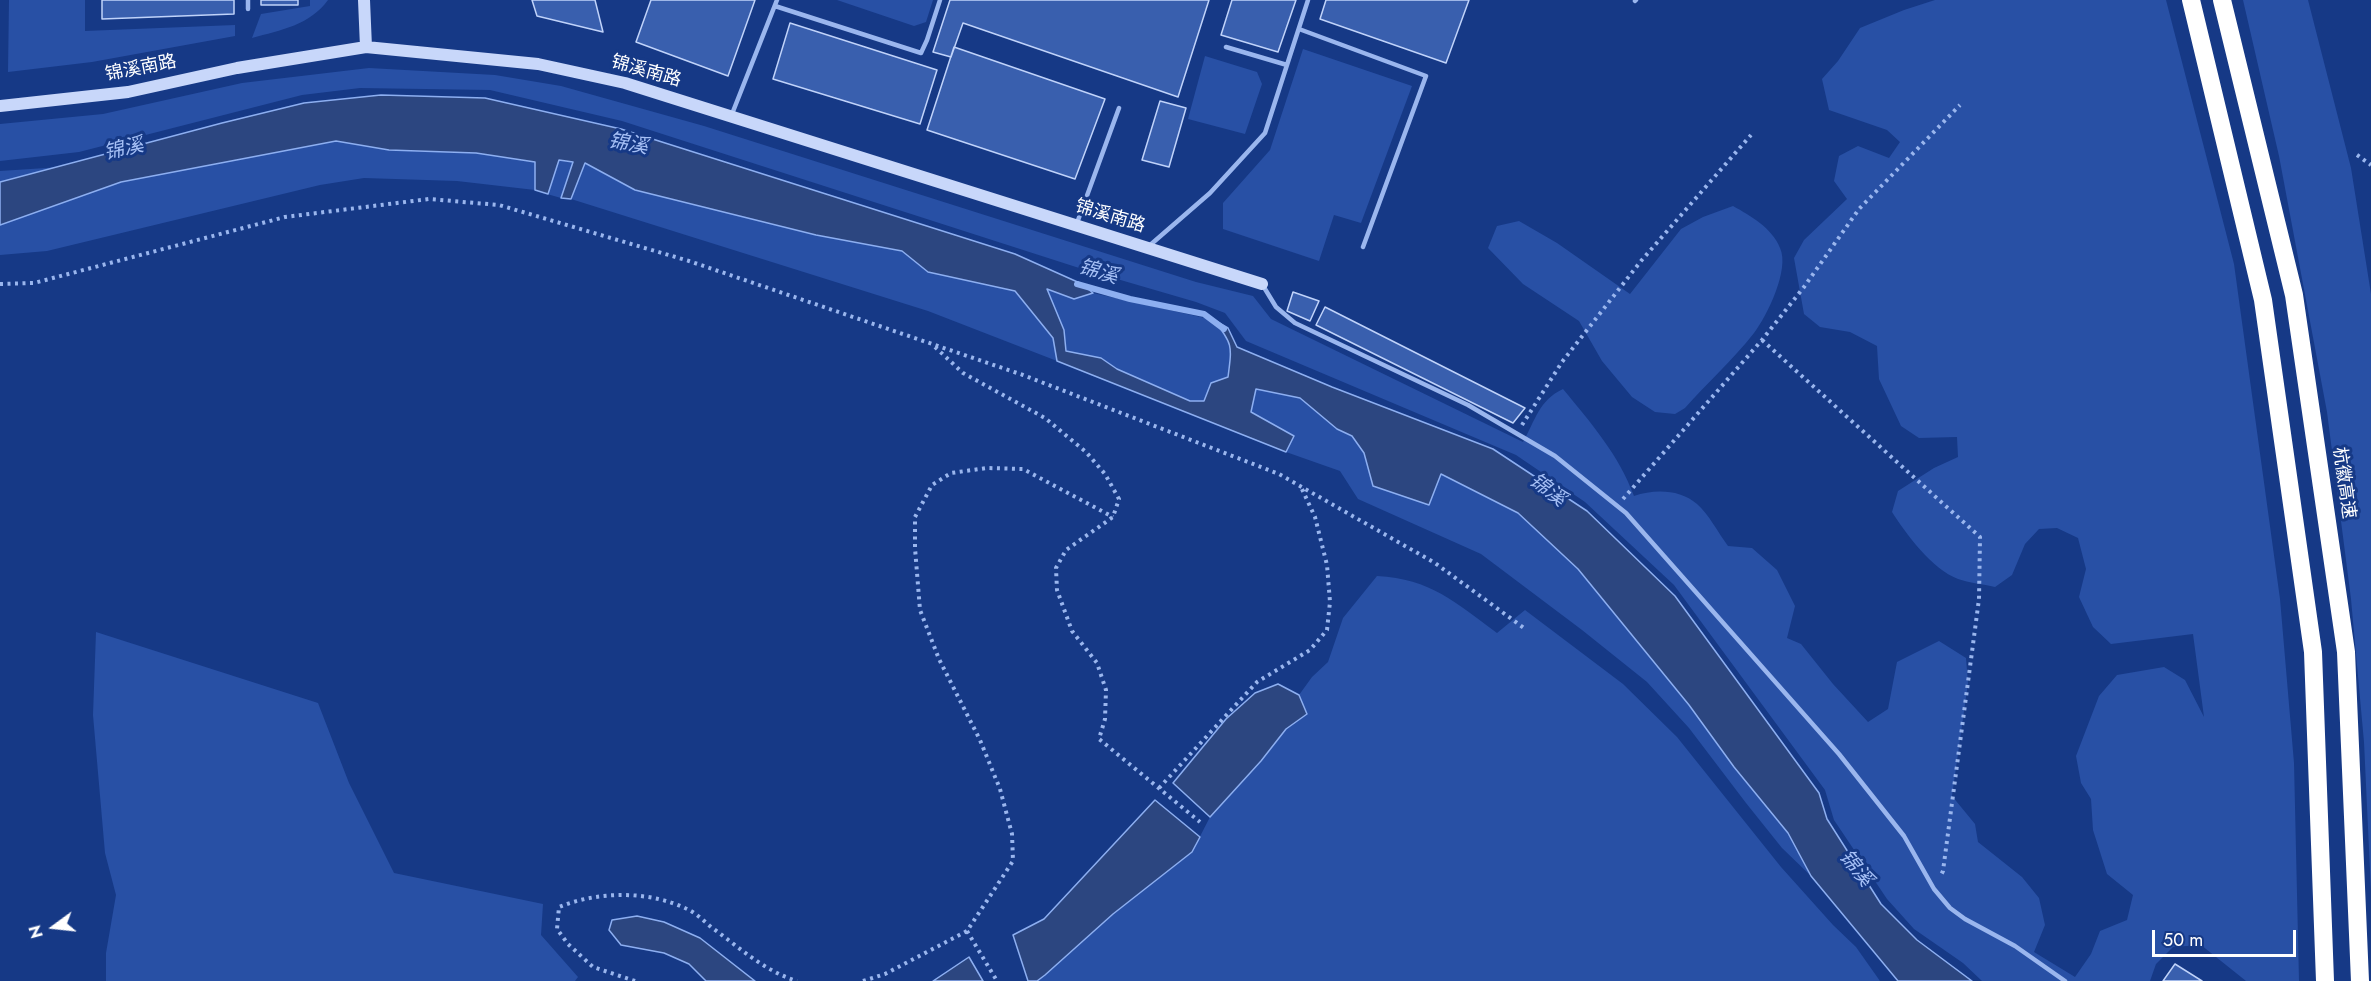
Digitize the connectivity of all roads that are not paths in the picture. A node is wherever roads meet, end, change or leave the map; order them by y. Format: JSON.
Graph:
{"nodes":[{"id":1,"x":248,"y":0,"type":"edge"},
{"id":2,"x":364,"y":0,"type":"edge"},
{"id":3,"x":940,"y":0,"type":"edge"},
{"id":4,"x":1308,"y":0,"type":"edge"},
{"id":5,"x":2191,"y":0,"type":"edge"},
{"id":6,"x":2222,"y":0,"type":"edge"},
{"id":7,"x":776,"y":3,"type":"edge"},
{"id":8,"x":248,"y":9,"type":"dead end"},
{"id":9,"x":1299,"y":30,"type":"junction"},
{"id":10,"x":366,"y":47,"type":"junction"},
{"id":11,"x":1226,"y":47,"type":"dead end"},
{"id":12,"x":1287,"y":64,"type":"junction"},
{"id":13,"x":0,"y":106,"type":"edge"},
{"id":14,"x":1119,"y":108,"type":"dead end"},
{"id":15,"x":730,"y":117,"type":"junction"},
{"id":16,"x":1076,"y":226,"type":"junction"},
{"id":17,"x":1147,"y":248,"type":"junction"},
{"id":18,"x":1363,"y":248,"type":"dead end"},
{"id":19,"x":1262,"y":284,"type":"joint"},
{"id":20,"x":2065,"y":981,"type":"edge"},
{"id":21,"x":2325,"y":981,"type":"edge"},
{"id":22,"x":2360,"y":981,"type":"edge"}],
"edges":[{"from":1,"to":8,"type":"lane"},
{"from":2,"to":10,"type":"street"},
{"from":3,"to":7,"type":"lane"},
{"from":4,"to":9,"type":"lane"},
{"from":5,"to":21,"type":"highway"},
{"from":6,"to":22,"type":"highway","name":"杭徽高速"},
{"from":7,"to":15,"type":"lane"},
{"from":9,"to":12,"type":"lane"},
{"from":9,"to":18,"type":"lane"},
{"from":10,"to":13,"type":"street","name":"锦溪南路"},
{"from":10,"to":15,"type":"street","name":"锦溪南路"},
{"from":11,"to":12,"type":"lane"},
{"from":12,"to":17,"type":"lane"},
{"from":14,"to":16,"type":"lane"},
{"from":15,"to":16,"type":"street","name":"锦溪南路"},
{"from":16,"to":17,"type":"street","name":"锦溪南路"},
{"from":17,"to":19,"type":"street","name":"锦溪南路"},
{"from":19,"to":20,"type":"lane"}]}
